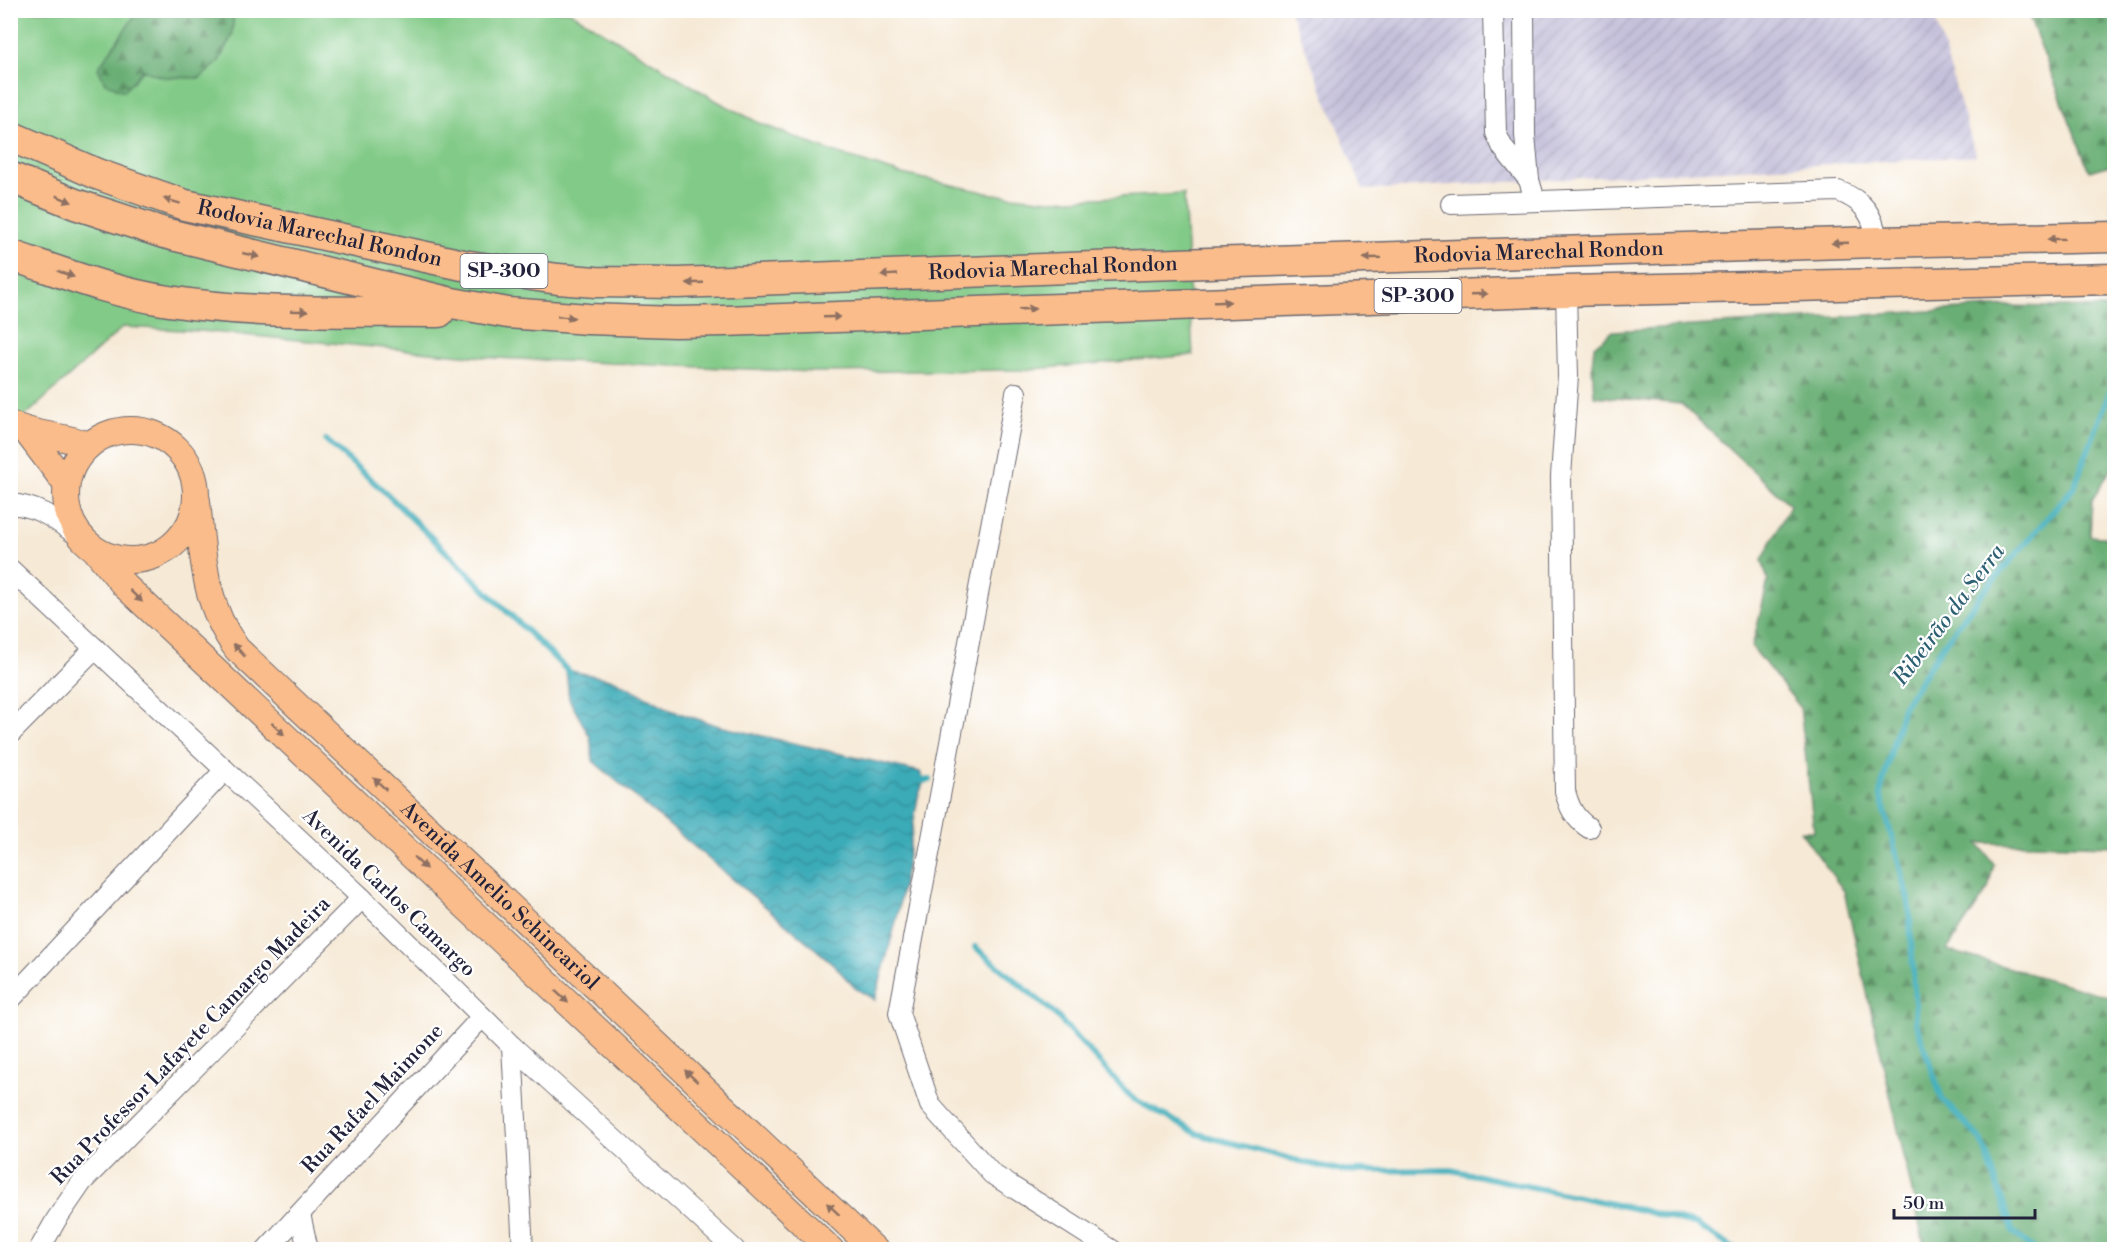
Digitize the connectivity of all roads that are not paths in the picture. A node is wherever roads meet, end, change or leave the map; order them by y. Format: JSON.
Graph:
{"nodes":[{"id":1,"x":1493,"y":10,"type":"edge"},
{"id":2,"x":1524,"y":10,"type":"edge"},
{"id":3,"x":10,"y":136,"type":"edge"},
{"id":4,"x":10,"y":177,"type":"edge"},
{"id":5,"x":1529,"y":180,"type":"junction"},
{"id":6,"x":1535,"y":200,"type":"junction"},
{"id":7,"x":1451,"y":204,"type":"dead end"},
{"id":8,"x":2115,"y":237,"type":"edge"},
{"id":9,"x":1878,"y":242,"type":"junction"},
{"id":10,"x":10,"y":255,"type":"edge"},
{"id":11,"x":2115,"y":279,"type":"edge"},
{"id":12,"x":1566,"y":291,"type":"junction"},
{"id":13,"x":508,"y":313,"type":"junction"},
{"id":14,"x":1016,"y":393,"type":"dead end"},
{"id":15,"x":18,"y":428,"type":"edge"},
{"id":16,"x":89,"y":445,"type":"junction"},
{"id":17,"x":66,"y":484,"type":"junction"},
{"id":18,"x":196,"y":501,"type":"junction"},
{"id":19,"x":10,"y":504,"type":"edge"},
{"id":20,"x":89,"y":545,"type":"junction"},
{"id":21,"x":10,"y":569,"type":"edge"},
{"id":22,"x":95,"y":648,"type":"junction"},
{"id":23,"x":10,"y":734,"type":"edge"},
{"id":24,"x":225,"y":770,"type":"junction"},
{"id":25,"x":1589,"y":828,"type":"dead end"},
{"id":26,"x":362,"y":898,"type":"junction"},
{"id":27,"x":10,"y":1000,"type":"edge"},
{"id":28,"x":482,"y":1017,"type":"junction"},
{"id":29,"x":513,"y":1046,"type":"junction"},
{"id":30,"x":300,"y":1214,"type":"junction"},
{"id":31,"x":39,"y":1250,"type":"edge"},
{"id":32,"x":266,"y":1250,"type":"edge"},
{"id":33,"x":308,"y":1250,"type":"edge"},
{"id":34,"x":523,"y":1250,"type":"edge"},
{"id":35,"x":735,"y":1250,"type":"edge"},
{"id":36,"x":831,"y":1250,"type":"edge"},
{"id":37,"x":875,"y":1250,"type":"edge"},
{"id":38,"x":1112,"y":1250,"type":"edge"}],
"edges":[{"from":1,"to":5,"type":"street"},
{"from":2,"to":5,"type":"street"},
{"from":9,"to":3,"type":"highway","name":"Rodovia Marechal Rondon","number":"SP-300","one_way":true},
{"from":4,"to":13,"type":"highway","name":"Rodovia Marechal Rondon","number":"SP-300","one_way":true},
{"from":5,"to":6,"type":"street"},
{"from":6,"to":7,"type":"street"},
{"from":6,"to":9,"type":"street"},
{"from":8,"to":9,"type":"highway","name":"Rodovia Marechal Rondon","number":"SP-300","one_way":true},
{"from":10,"to":13,"type":"highway","one_way":true},
{"from":11,"to":12,"type":"highway","name":"Rodovia Marechal Rondon","number":"SP-300"},
{"from":13,"to":12,"type":"highway","name":"Rodovia Marechal Rondon","number":"SP-300","one_way":true},
{"from":12,"to":25,"type":"street"},
{"from":14,"to":38,"type":"street"},
{"from":15,"to":16,"type":"main road"},
{"from":15,"to":17,"type":"main road"},
{"from":16,"to":17,"type":"main road"},
{"from":16,"to":18,"type":"main road"},
{"from":17,"to":20,"type":"main road"},
{"from":18,"to":20,"type":"main road"},
{"from":37,"to":18,"type":"main road","name":"Avenida Amelio Schincariol","one_way":true},
{"from":19,"to":20,"type":"street"},
{"from":20,"to":36,"type":"main road","name":"Avenida Amelio Schincariol","one_way":true},
{"from":21,"to":22,"type":"street","name":"Avenida Carlos Camargo"},
{"from":22,"to":23,"type":"street"},
{"from":22,"to":24,"type":"street","name":"Avenida Carlos Camargo"},
{"from":24,"to":26,"type":"street","name":"Avenida Carlos Camargo"},
{"from":24,"to":27,"type":"street"},
{"from":26,"to":28,"type":"street","name":"Avenida Carlos Camargo"},
{"from":26,"to":31,"type":"street","name":"Rua Professor Lafayete Camargo Madeira"},
{"from":28,"to":29,"type":"street","name":"Avenida Carlos Camargo"},
{"from":28,"to":30,"type":"street","name":"Rua Rafael Maimone"},
{"from":29,"to":34,"type":"street"},
{"from":29,"to":35,"type":"street","name":"Avenida Carlos Camargo"},
{"from":30,"to":32,"type":"street","name":"Rua Rafael Maimone"},
{"from":30,"to":33,"type":"street"}]}
